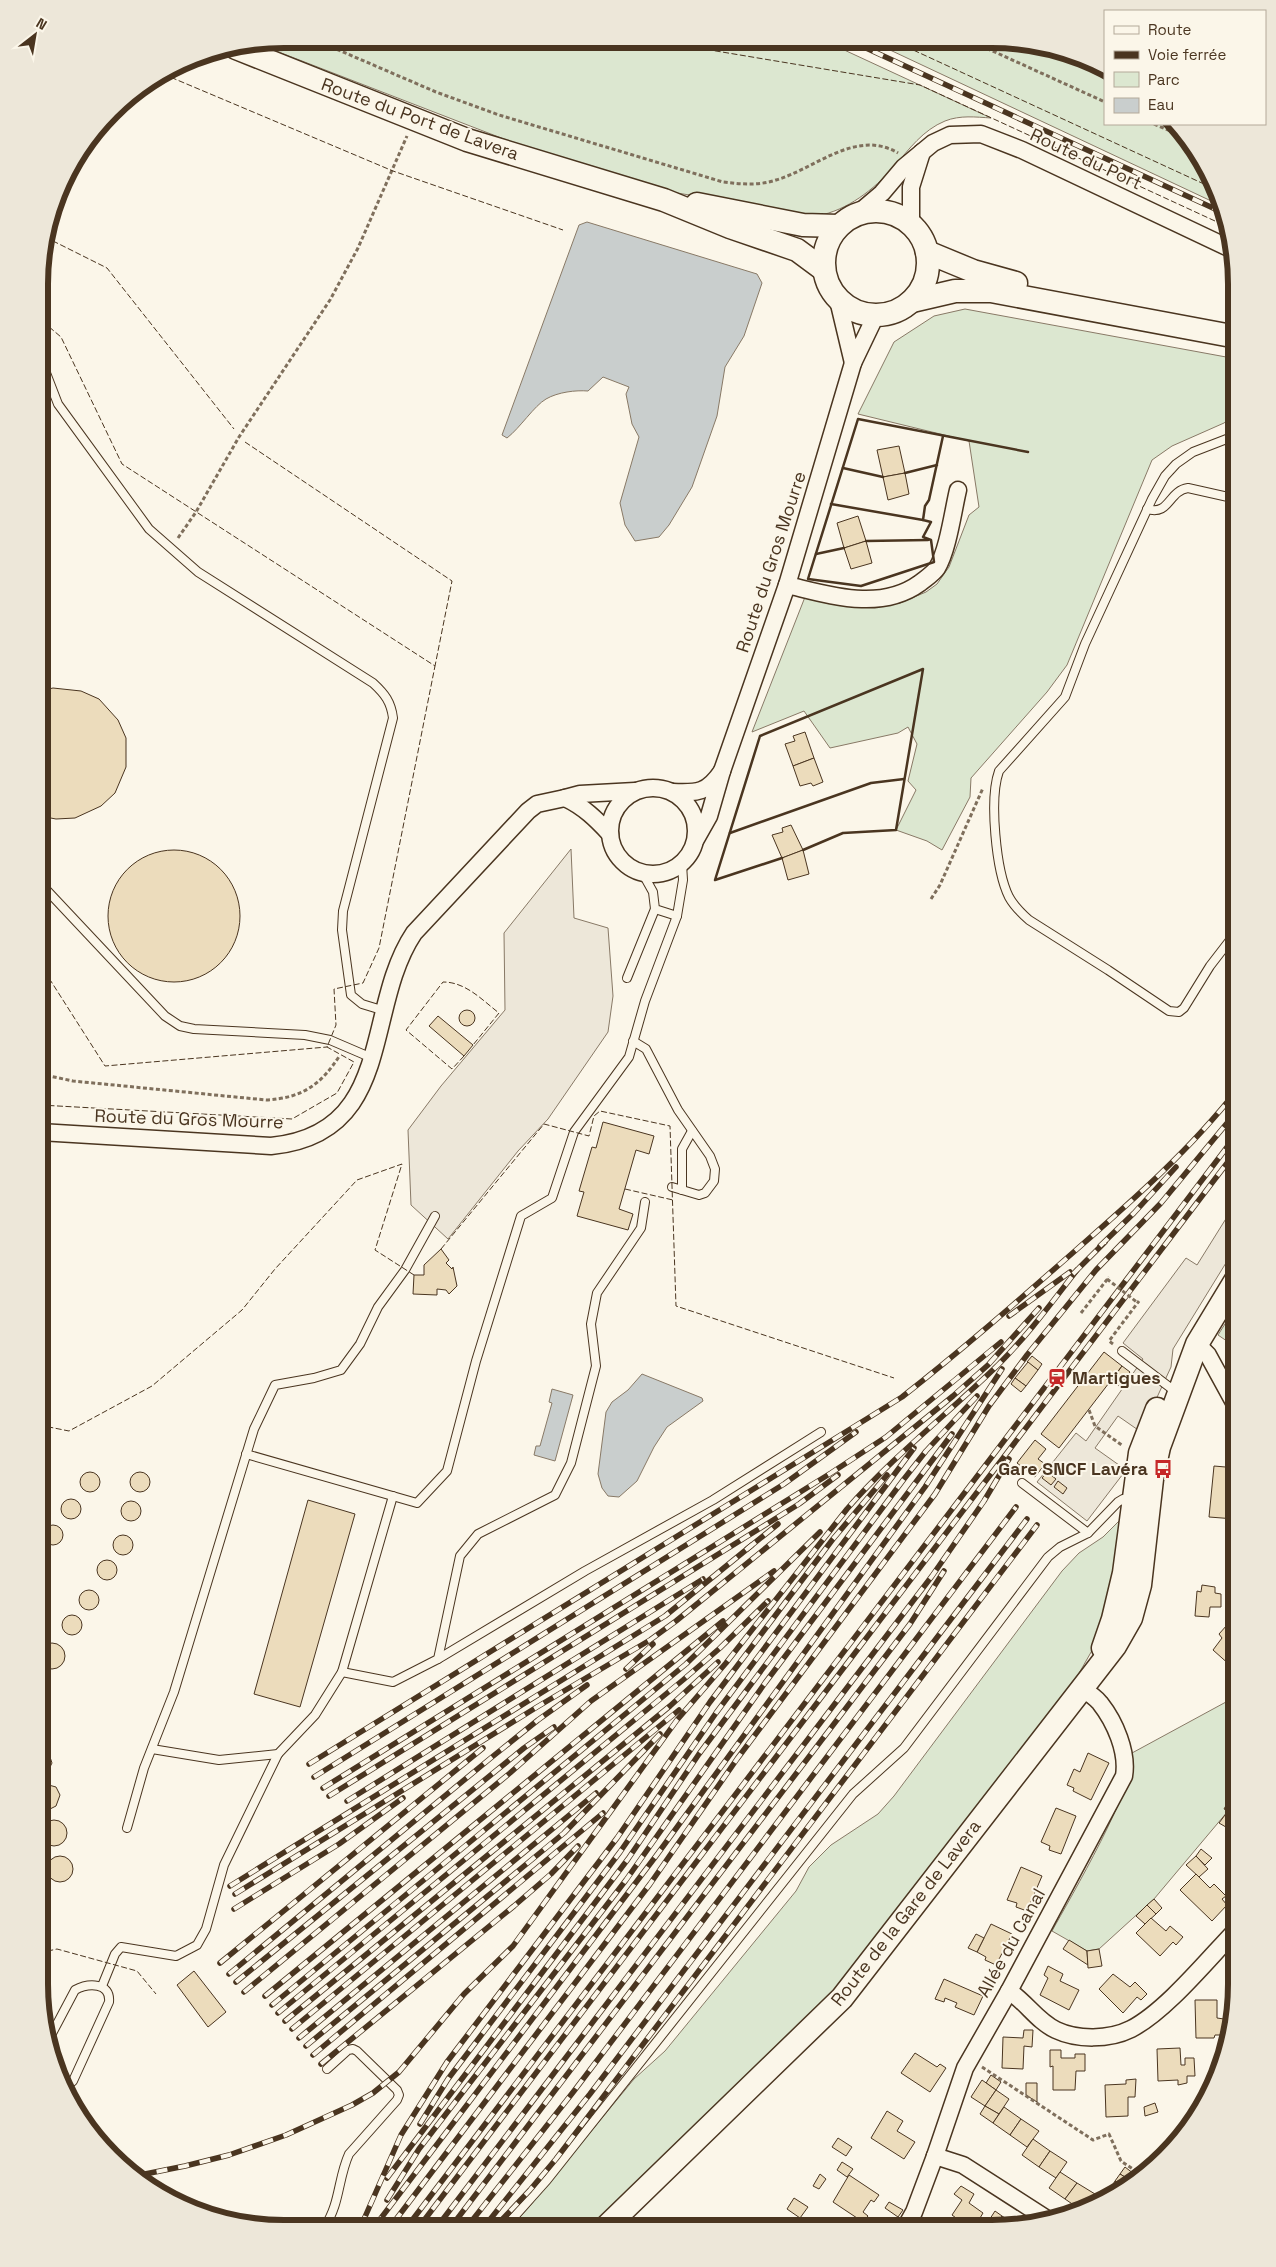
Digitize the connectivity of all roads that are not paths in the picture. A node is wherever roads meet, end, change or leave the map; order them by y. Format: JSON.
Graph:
{"nodes":[{"id":1,"x":244,"y":51,"type":"edge"},
{"id":2,"x":916,"y":157,"type":"junction"},
{"id":3,"x":664,"y":200,"type":"junction"},
{"id":4,"x":847,"y":220,"type":"junction"},
{"id":5,"x":911,"y":225,"type":"junction"},
{"id":6,"x":1225,"y":246,"type":"edge"},
{"id":7,"x":927,"y":252,"type":"junction"},
{"id":8,"x":824,"y":270,"type":"junction"},
{"id":9,"x":838,"y":300,"type":"junction"},
{"id":10,"x":912,"y":301,"type":"junction"},
{"id":11,"x":1115,"y":313,"type":"junction"},
{"id":12,"x":876,"y":316,"type":"junction"},
{"id":13,"x":1228,"y":335,"type":"edge"},
{"id":14,"x":853,"y":363,"type":"junction"},
{"id":15,"x":48,"y":378,"type":"edge"},
{"id":16,"x":1228,"y":438,"type":"edge"},
{"id":17,"x":958,"y":490,"type":"dead end"},
{"id":18,"x":1228,"y":497,"type":"edge"},
{"id":19,"x":1148,"y":509,"type":"junction"},
{"id":20,"x":787,"y":584,"type":"junction"},
{"id":21,"x":722,"y":771,"type":"junction"},
{"id":22,"x":635,"y":791,"type":"junction"},
{"id":23,"x":673,"y":792,"type":"junction"},
{"id":24,"x":565,"y":798,"type":"junction"},
{"id":25,"x":610,"y":834,"type":"junction"},
{"id":26,"x":696,"y":839,"type":"junction"},
{"id":27,"x":682,"y":864,"type":"junction"},
{"id":28,"x":643,"y":874,"type":"junction"},
{"id":29,"x":48,"y":892,"type":"edge"},
{"id":30,"x":655,"y":908,"type":"junction"},
{"id":31,"x":677,"y":916,"type":"junction"},
{"id":32,"x":1228,"y":943,"type":"edge"},
{"id":33,"x":626,"y":978,"type":"dead end"},
{"id":34,"x":385,"y":1011,"type":"junction"},
{"id":35,"x":633,"y":1041,"type":"junction"},
{"id":36,"x":372,"y":1058,"type":"junction"},
{"id":37,"x":692,"y":1131,"type":"junction"},
{"id":38,"x":48,"y":1132,"type":"edge"},
{"id":39,"x":672,"y":1187,"type":"dead end"},
{"id":40,"x":682,"y":1190,"type":"junction"},
{"id":41,"x":645,"y":1202,"type":"dead end"},
{"id":42,"x":435,"y":1216,"type":"dead end"},
{"id":43,"x":1228,"y":1292,"type":"edge"},
{"id":44,"x":1196,"y":1344,"type":"junction"},
{"id":45,"x":1122,"y":1350,"type":"dead end"},
{"id":46,"x":1172,"y":1390,"type":"junction"},
{"id":47,"x":1228,"y":1392,"type":"edge"},
{"id":48,"x":821,"y":1432,"type":"dead end"},
{"id":49,"x":246,"y":1454,"type":"junction"},
{"id":50,"x":1022,"y":1482,"type":"dead end"},
{"id":51,"x":393,"y":1496,"type":"junction"},
{"id":52,"x":1142,"y":1497,"type":"junction"},
{"id":53,"x":1088,"y":1533,"type":"junction"},
{"id":54,"x":438,"y":1660,"type":"junction"},
{"id":55,"x":342,"y":1672,"type":"junction"},
{"id":56,"x":1082,"y":1689,"type":"junction"},
{"id":57,"x":152,"y":1749,"type":"junction"},
{"id":58,"x":278,"y":1754,"type":"junction"},
{"id":59,"x":128,"y":1828,"type":"dead end"},
{"id":60,"x":1228,"y":1938,"type":"edge"},
{"id":61,"x":102,"y":1986,"type":"junction"},
{"id":62,"x":1009,"y":1991,"type":"junction"},
{"id":63,"x":53,"y":2031,"type":"edge"},
{"id":64,"x":327,"y":2069,"type":"dead end"},
{"id":65,"x":70,"y":2084,"type":"edge"},
{"id":66,"x":935,"y":2156,"type":"junction"},
{"id":67,"x":1040,"y":2214,"type":"edge"},
{"id":68,"x":328,"y":2220,"type":"edge"},
{"id":69,"x":511,"y":2220,"type":"edge"},
{"id":70,"x":613,"y":2220,"type":"edge"},
{"id":71,"x":910,"y":2220,"type":"edge"}],
"edges":[{"from":1,"to":3,"type":"street","name":"Route du Port de Lavera"},
{"from":2,"to":4,"type":"street","name":"Route du Port"},
{"from":2,"to":5,"type":"street"},
{"from":2,"to":6,"type":"street","name":"Route du Port"},
{"from":3,"to":4,"type":"street","name":"Route du Port de Lavera"},
{"from":3,"to":8,"type":"street","name":"Route du Port de Lavera"},
{"from":4,"to":5,"type":"street"},
{"from":4,"to":8,"type":"street"},
{"from":5,"to":7,"type":"street"},
{"from":7,"to":10,"type":"street"},
{"from":7,"to":11,"type":"street"},
{"from":8,"to":9,"type":"street"},
{"from":9,"to":12,"type":"street"},
{"from":9,"to":14,"type":"street"},
{"from":10,"to":11,"type":"street"},
{"from":10,"to":12,"type":"street"},
{"from":11,"to":13,"type":"street"},
{"from":12,"to":14,"type":"street","name":"Route du Gros Mourre"},
{"from":14,"to":20,"type":"street","name":"Route du Gros Mourre"},
{"from":15,"to":34,"type":"lane"},
{"from":16,"to":19,"type":"lane"},
{"from":17,"to":20,"type":"street"},
{"from":18,"to":19,"type":"lane"},
{"from":19,"to":32,"type":"lane"},
{"from":20,"to":21,"type":"street","name":"Route du Gros Mourre"},
{"from":21,"to":23,"type":"street","name":"Route du Gros Mourre"},
{"from":21,"to":26,"type":"street","name":"Route du Gros Mourre"},
{"from":22,"to":23,"type":"street","name":"Route du Gros Mourre"},
{"from":22,"to":24,"type":"street","name":"Route du Gros Mourre"},
{"from":22,"to":25,"type":"street"},
{"from":23,"to":26,"type":"street"},
{"from":24,"to":25,"type":"street"},
{"from":24,"to":34,"type":"street","name":"Route du Gros Mourre"},
{"from":25,"to":28,"type":"street"},
{"from":26,"to":27,"type":"street","name":"Route du Gros Mourre"},
{"from":27,"to":28,"type":"street"},
{"from":27,"to":31,"type":"lane"},
{"from":28,"to":30,"type":"lane"},
{"from":29,"to":36,"type":"lane"},
{"from":30,"to":31,"type":"lane"},
{"from":30,"to":33,"type":"lane"},
{"from":31,"to":35,"type":"lane"},
{"from":34,"to":36,"type":"street","name":"Route du Gros Mourre"},
{"from":35,"to":37,"type":"lane"},
{"from":35,"to":51,"type":"lane"},
{"from":36,"to":38,"type":"street","name":"Route du Gros Mourre"},
{"from":37,"to":40,"type":"lane"},
{"from":37,"to":40,"type":"lane"},
{"from":39,"to":40,"type":"lane"},
{"from":41,"to":54,"type":"lane"},
{"from":42,"to":49,"type":"lane"},
{"from":43,"to":44,"type":"street","name":"Route de la Gare de Lavera"},
{"from":44,"to":46,"type":"street","name":"Route de la Gare de Lavera"},
{"from":44,"to":47,"type":"street"},
{"from":45,"to":46,"type":"lane"},
{"from":46,"to":52,"type":"street","name":"Route de la Gare de Lavera"},
{"from":48,"to":54,"type":"lane"},
{"from":49,"to":51,"type":"lane"},
{"from":49,"to":57,"type":"lane"},
{"from":50,"to":53,"type":"lane"},
{"from":51,"to":55,"type":"lane"},
{"from":52,"to":53,"type":"lane"},
{"from":52,"to":56,"type":"street","name":"Route de la Gare de Lavera"},
{"from":53,"to":69,"type":"lane"},
{"from":54,"to":55,"type":"lane"},
{"from":55,"to":58,"type":"lane"},
{"from":56,"to":62,"type":"street","name":"Allée du Canal"},
{"from":56,"to":70,"type":"street","name":"Route de la Gare de Lavera"},
{"from":57,"to":58,"type":"lane"},
{"from":57,"to":59,"type":"lane"},
{"from":58,"to":61,"type":"lane"},
{"from":60,"to":62,"type":"street"},
{"from":61,"to":63,"type":"lane"},
{"from":61,"to":65,"type":"lane"},
{"from":62,"to":66,"type":"street","name":"Allée du Canal"},
{"from":64,"to":68,"type":"lane"},
{"from":66,"to":67,"type":"street"},
{"from":66,"to":71,"type":"street","name":"Allée du Canal"}]}
